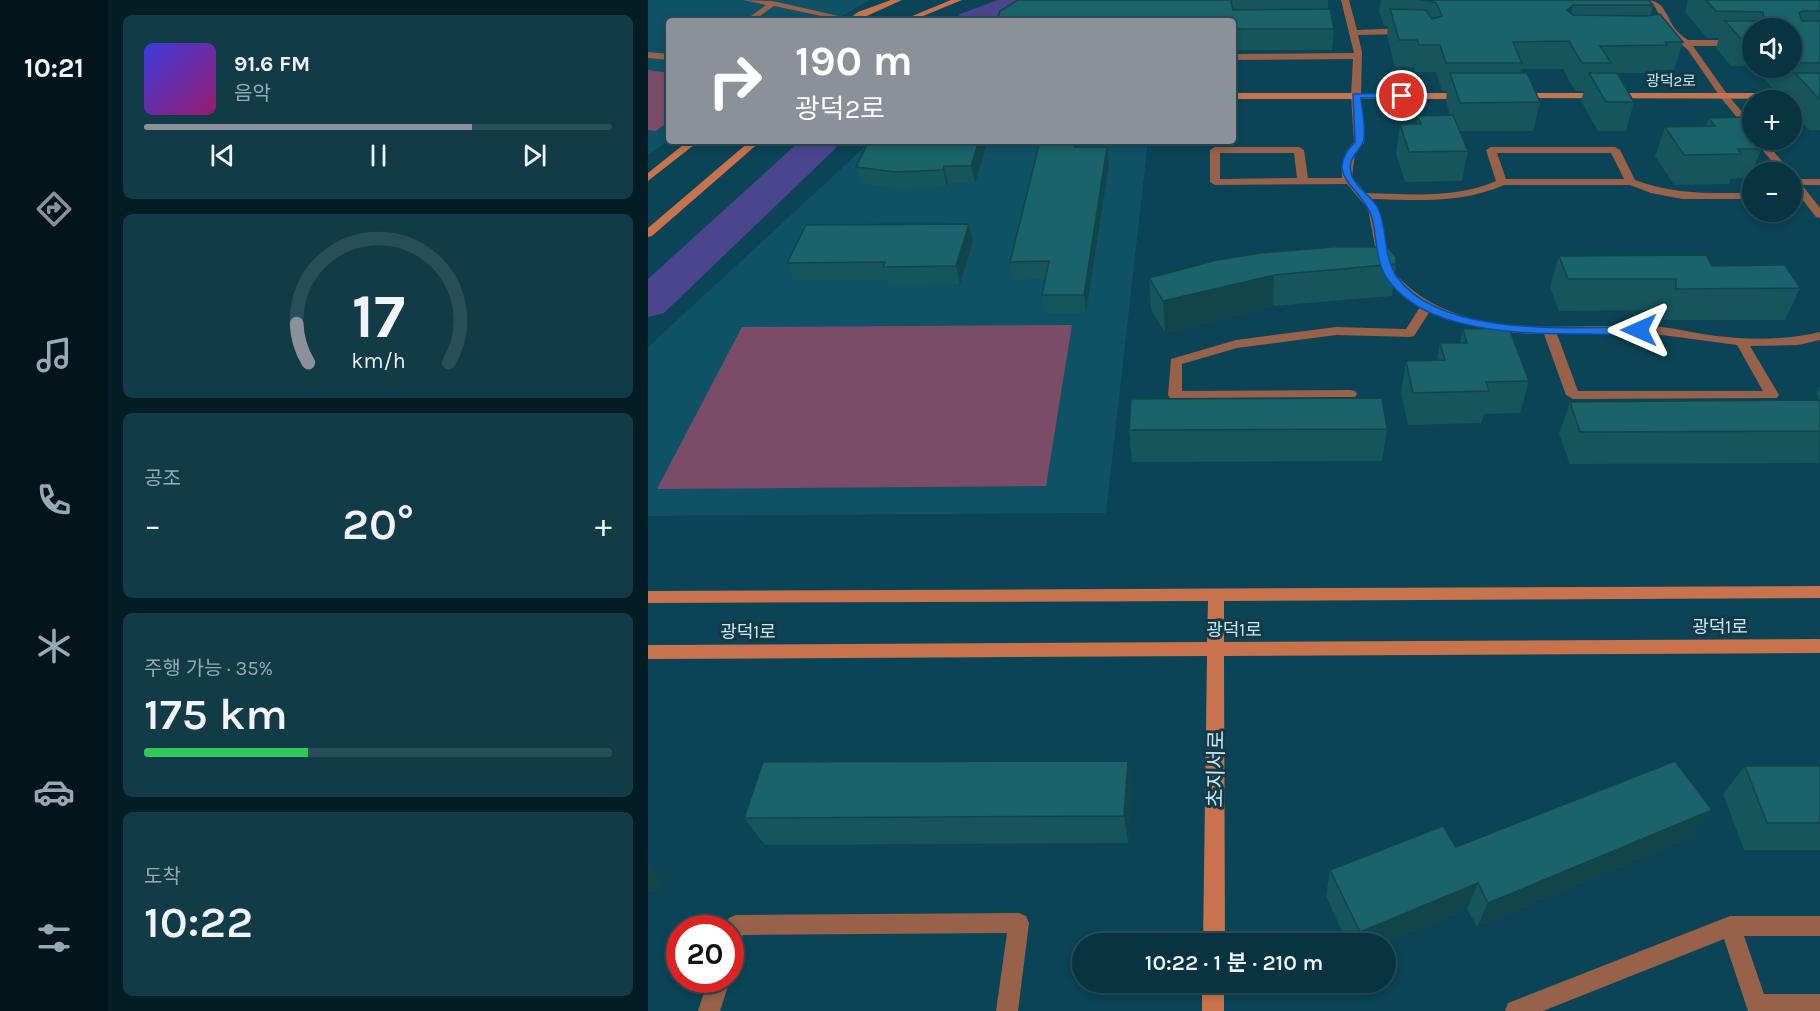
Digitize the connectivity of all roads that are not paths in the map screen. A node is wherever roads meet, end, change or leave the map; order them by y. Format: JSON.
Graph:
{"nodes":[{"id":1,"x":747,"y":0,"type":"edge"},
{"id":2,"x":898,"y":0,"type":"edge"},
{"id":3,"x":957,"y":0,"type":"edge"},
{"id":4,"x":1345,"y":0,"type":"edge"},
{"id":5,"x":1650,"y":0,"type":"edge"},
{"id":6,"x":775,"y":1,"type":"edge"},
{"id":7,"x":752,"y":18,"type":"edge"},
{"id":8,"x":843,"y":18,"type":"edge"},
{"id":9,"x":856,"y":18,"type":"edge"},
{"id":10,"x":912,"y":18,"type":"edge"},
{"id":11,"x":1339,"y":24,"type":"dead end"},
{"id":12,"x":1352,"y":29,"type":"junction"},
{"id":13,"x":1418,"y":32,"type":"edge"},
{"id":14,"x":1673,"y":32,"type":"junction"},
{"id":15,"x":1661,"y":34,"type":"edge"},
{"id":16,"x":1686,"y":43,"type":"junction"},
{"id":17,"x":1742,"y":43,"type":"edge"},
{"id":18,"x":648,"y":55,"type":"edge"},
{"id":19,"x":1358,"y":56,"type":"junction"},
{"id":20,"x":666,"y":57,"type":"edge"},
{"id":21,"x":1236,"y":57,"type":"edge"},
{"id":22,"x":1236,"y":96,"type":"edge"},
{"id":23,"x":1356,"y":96,"type":"junction"},
{"id":24,"x":1475,"y":96,"type":"edge"},
{"id":25,"x":1510,"y":96,"type":"edge"},
{"id":26,"x":1724,"y":96,"type":"junction"},
{"id":27,"x":1820,"y":96,"type":"edge"},
{"id":28,"x":1742,"y":118,"type":"edge"},
{"id":29,"x":690,"y":144,"type":"edge"},
{"id":30,"x":753,"y":144,"type":"edge"},
{"id":31,"x":1767,"y":150,"type":"edge"},
{"id":32,"x":1778,"y":162,"type":"edge"},
{"id":33,"x":648,"y":178,"type":"edge"},
{"id":34,"x":1802,"y":181,"type":"edge"},
{"id":35,"x":1302,"y":182,"type":"junction"},
{"id":36,"x":1352,"y":182,"type":"junction"},
{"id":37,"x":1502,"y":182,"type":"junction"},
{"id":38,"x":1631,"y":182,"type":"junction"},
{"id":39,"x":1820,"y":182,"type":"edge"},
{"id":40,"x":1802,"y":192,"type":"edge"},
{"id":41,"x":1364,"y":196,"type":"junction"},
{"id":42,"x":1742,"y":196,"type":"edge"},
{"id":43,"x":1805,"y":196,"type":"joint"},
{"id":44,"x":1820,"y":215,"type":"edge"},
{"id":45,"x":648,"y":234,"type":"edge"},
{"id":46,"x":1427,"y":306,"type":"junction"},
{"id":47,"x":1549,"y":330,"type":"junction"},
{"id":48,"x":1820,"y":336,"type":"edge"},
{"id":49,"x":1741,"y":342,"type":"junction"},
{"id":50,"x":1350,"y":394,"type":"dead end"},
{"id":51,"x":1820,"y":592,"type":"edge"},
{"id":52,"x":1216,"y":594,"type":"junction"},
{"id":53,"x":648,"y":597,"type":"edge"},
{"id":54,"x":1820,"y":646,"type":"edge"},
{"id":55,"x":1217,"y":649,"type":"junction"},
{"id":56,"x":648,"y":652,"type":"edge"},
{"id":57,"x":744,"y":925,"type":"edge"},
{"id":58,"x":1730,"y":926,"type":"junction"},
{"id":59,"x":1820,"y":926,"type":"edge"},
{"id":60,"x":1214,"y":933,"type":"edge"},
{"id":61,"x":715,"y":993,"type":"edge"},
{"id":62,"x":1213,"y":993,"type":"edge"},
{"id":63,"x":1820,"y":1005,"type":"edge"},
{"id":64,"x":1758,"y":1008,"type":"edge"},
{"id":65,"x":709,"y":1011,"type":"edge"},
{"id":66,"x":1007,"y":1011,"type":"edge"},
{"id":67,"x":1213,"y":1011,"type":"edge"},
{"id":68,"x":1516,"y":1011,"type":"edge"}],
"edges":[{"from":1,"to":6,"type":"lane"},
{"from":2,"to":9,"type":"street"},
{"from":3,"to":10,"type":"street"},
{"from":4,"to":12,"type":"lane"},
{"from":5,"to":14,"type":"lane"},
{"from":6,"to":7,"type":"lane"},
{"from":6,"to":8,"type":"lane"},
{"from":11,"to":12,"type":"lane"},
{"from":12,"to":13,"type":"lane"},
{"from":12,"to":19,"type":"lane"},
{"from":14,"to":15,"type":"lane"},
{"from":14,"to":16,"type":"lane"},
{"from":16,"to":17,"type":"lane"},
{"from":16,"to":26,"type":"lane"},
{"from":18,"to":20,"type":"lane"},
{"from":19,"to":21,"type":"lane"},
{"from":19,"to":23,"type":"lane"},
{"from":22,"to":23,"type":"street"},
{"from":23,"to":24,"type":"street"},
{"from":23,"to":36,"type":"lane"},
{"from":25,"to":26,"type":"street","name":"광덕2로"},
{"from":26,"to":27,"type":"street","name":"광덕2로"},
{"from":26,"to":28,"type":"lane"},
{"from":29,"to":33,"type":"street"},
{"from":30,"to":45,"type":"street"},
{"from":31,"to":32,"type":"lane"},
{"from":34,"to":39,"type":"lane"},
{"from":35,"to":35,"type":"lane"},
{"from":35,"to":36,"type":"lane"},
{"from":36,"to":41,"type":"lane"},
{"from":37,"to":38,"type":"lane"},
{"from":37,"to":38,"type":"lane"},
{"from":37,"to":41,"type":"lane"},
{"from":38,"to":42,"type":"lane"},
{"from":40,"to":43,"type":"lane"},
{"from":41,"to":46,"type":"lane"},
{"from":43,"to":44,"type":"lane"},
{"from":46,"to":47,"type":"lane"},
{"from":46,"to":50,"type":"lane"},
{"from":47,"to":49,"type":"lane"},
{"from":47,"to":49,"type":"lane"},
{"from":48,"to":49,"type":"lane"},
{"from":51,"to":52,"type":"street","name":"광덕1로"},
{"from":52,"to":53,"type":"street","name":"광덕1로"},
{"from":52,"to":55,"type":"street","name":"초지서로"},
{"from":54,"to":55,"type":"street","name":"광덕1로"},
{"from":55,"to":56,"type":"street","name":"광덕1로"},
{"from":55,"to":60,"type":"street","name":"초지서로"},
{"from":57,"to":66,"type":"lane"},
{"from":58,"to":59,"type":"lane"},
{"from":58,"to":64,"type":"lane"},
{"from":58,"to":68,"type":"lane"},
{"from":61,"to":65,"type":"lane"},
{"from":62,"to":67,"type":"street"},
{"from":63,"to":64,"type":"lane"}]}
